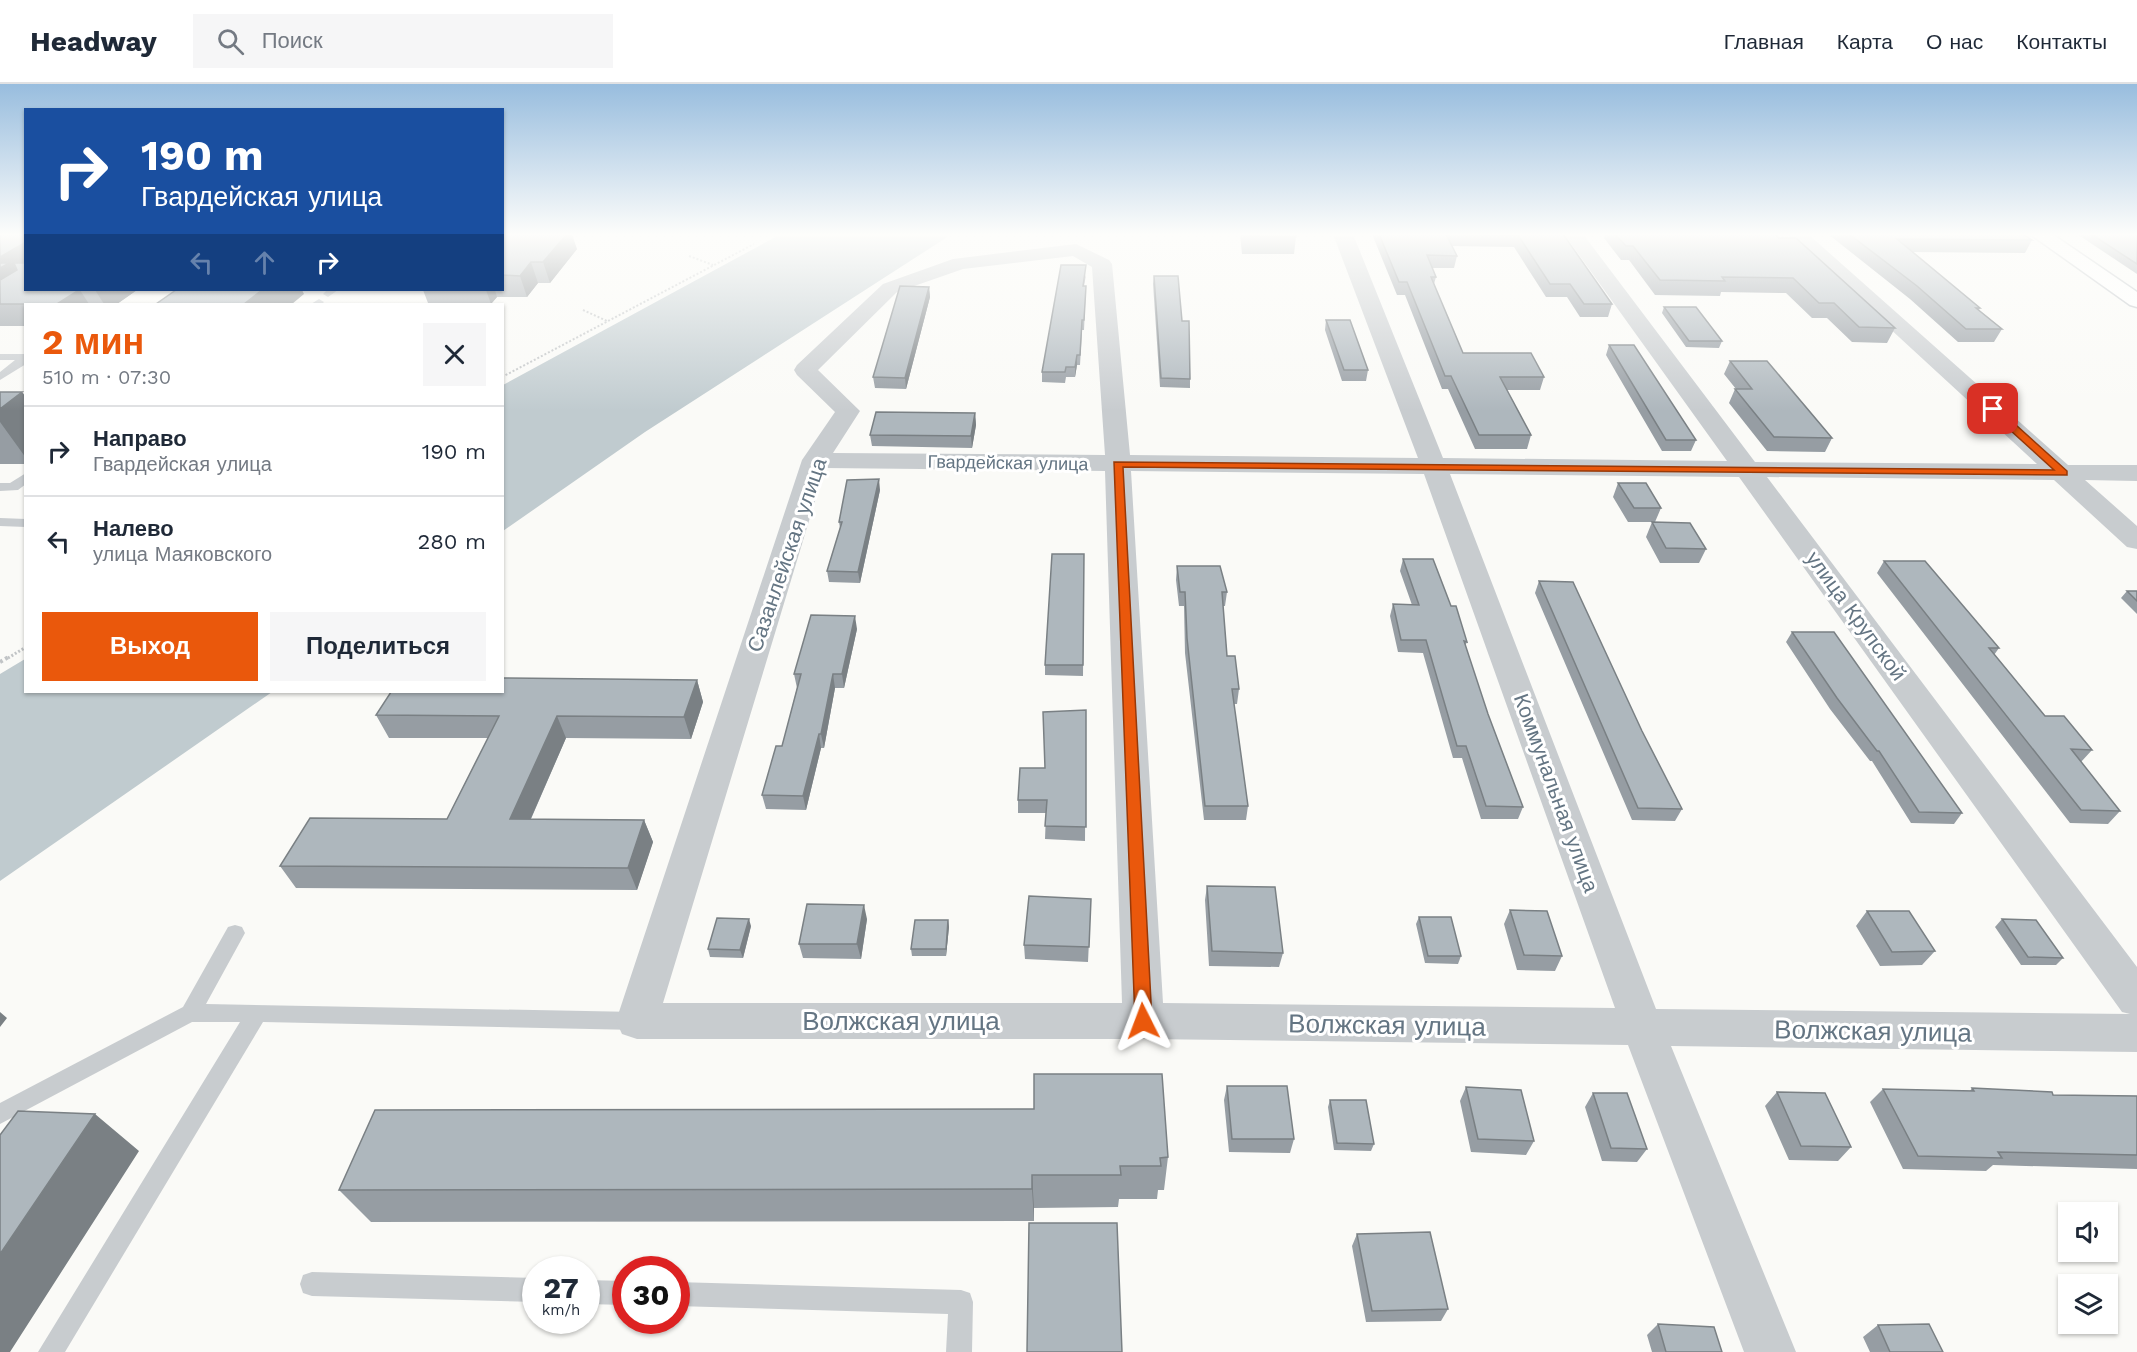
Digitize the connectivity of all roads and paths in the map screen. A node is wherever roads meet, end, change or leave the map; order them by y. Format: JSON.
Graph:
{"nodes":[{"id":1,"x":662,"y":293,"type":"edge"},
{"id":2,"x":885,"y":293,"type":"edge"},
{"id":3,"x":1104,"y":293,"type":"edge"},
{"id":4,"x":1366,"y":293,"type":"edge"},
{"id":5,"x":1618,"y":293,"type":"edge"},
{"id":6,"x":1863,"y":293,"type":"edge"},
{"id":7,"x":584,"y":310,"type":"dead end"},
{"id":8,"x":608,"y":322,"type":"junction"},
{"id":9,"x":0,"y":357,"type":"edge"},
{"id":10,"x":24,"y":358,"type":"edge"},
{"id":11,"x":24,"y":359,"type":"edge"},
{"id":12,"x":504,"y":376,"type":"edge"},
{"id":13,"x":0,"y":377,"type":"edge"},
{"id":14,"x":815,"y":460,"type":"junction"},
{"id":15,"x":1118,"y":464,"type":"junction"},
{"id":16,"x":1434,"y":467,"type":"junction"},
{"id":17,"x":1749,"y":470,"type":"junction"},
{"id":18,"x":2064,"y":473,"type":"junction"},
{"id":19,"x":2137,"y":473,"type":"edge"},
{"id":20,"x":24,"y":479,"type":"edge"},
{"id":21,"x":0,"y":487,"type":"edge"},
{"id":22,"x":0,"y":522,"type":"edge"},
{"id":23,"x":24,"y":523,"type":"edge"},
{"id":24,"x":2137,"y":541,"type":"edge"},
{"id":25,"x":24,"y":648,"type":"edge"},
{"id":26,"x":0,"y":662,"type":"edge"},
{"id":27,"x":235,"y":933,"type":"dead end"},
{"id":28,"x":2137,"y":999,"type":"edge"},
{"id":29,"x":190,"y":1013,"type":"junction"},
{"id":30,"x":257,"y":1013,"type":"junction"},
{"id":31,"x":637,"y":1021,"type":"junction"},
{"id":32,"x":1143,"y":1021,"type":"junction"},
{"id":33,"x":1643,"y":1029,"type":"junction"},
{"id":34,"x":2137,"y":1034,"type":"edge"},
{"id":35,"x":0,"y":1114,"type":"edge"},
{"id":36,"x":312,"y":1284,"type":"dead end"},
{"id":37,"x":522,"y":1290,"type":"edge"},
{"id":38,"x":690,"y":1294,"type":"edge"},
{"id":39,"x":51,"y":1352,"type":"edge"},
{"id":40,"x":959,"y":1352,"type":"edge"},
{"id":41,"x":1770,"y":1352,"type":"edge"}],
"edges":[{"from":1,"to":8,"type":"path"},
{"from":2,"to":14,"type":"street","name":"Сазанлейская улица"},
{"from":3,"to":15,"type":"street","name":"Сазанлейская улица"},
{"from":4,"to":16,"type":"street","name":"Коммунальная улица"},
{"from":5,"to":17,"type":"street","name":"улица Крупской"},
{"from":6,"to":18,"type":"street"},
{"from":7,"to":8,"type":"path"},
{"from":8,"to":12,"type":"path"},
{"from":9,"to":10,"type":"lane"},
{"from":11,"to":13,"type":"lane"},
{"from":14,"to":15,"type":"street","name":"Гвардейская улица"},
{"from":14,"to":31,"type":"street","name":"Сазанлейская улица"},
{"from":15,"to":16,"type":"street","name":"Гвардейская улица"},
{"from":15,"to":32,"type":"street"},
{"from":16,"to":17,"type":"street","name":"Гвардейская улица"},
{"from":16,"to":33,"type":"street","name":"Коммунальная улица"},
{"from":17,"to":18,"type":"street","name":"Гвардейская улица"},
{"from":17,"to":28,"type":"street","name":"улица Крупской"},
{"from":18,"to":19,"type":"street","name":"Гвардейская улица"},
{"from":18,"to":24,"type":"street"},
{"from":20,"to":21,"type":"lane"},
{"from":22,"to":23,"type":"lane"},
{"from":25,"to":26,"type":"path"},
{"from":27,"to":29,"type":"lane"},
{"from":29,"to":30,"type":"lane"},
{"from":29,"to":35,"type":"lane"},
{"from":30,"to":31,"type":"lane"},
{"from":30,"to":39,"type":"lane"},
{"from":31,"to":32,"type":"street","name":"Волжская улица"},
{"from":32,"to":33,"type":"street","name":"Волжская улица"},
{"from":33,"to":34,"type":"street","name":"Волжская улица"},
{"from":33,"to":41,"type":"street","name":"Коммунальная улица"},
{"from":36,"to":37,"type":"lane"},
{"from":38,"to":40,"type":"lane"}]}
